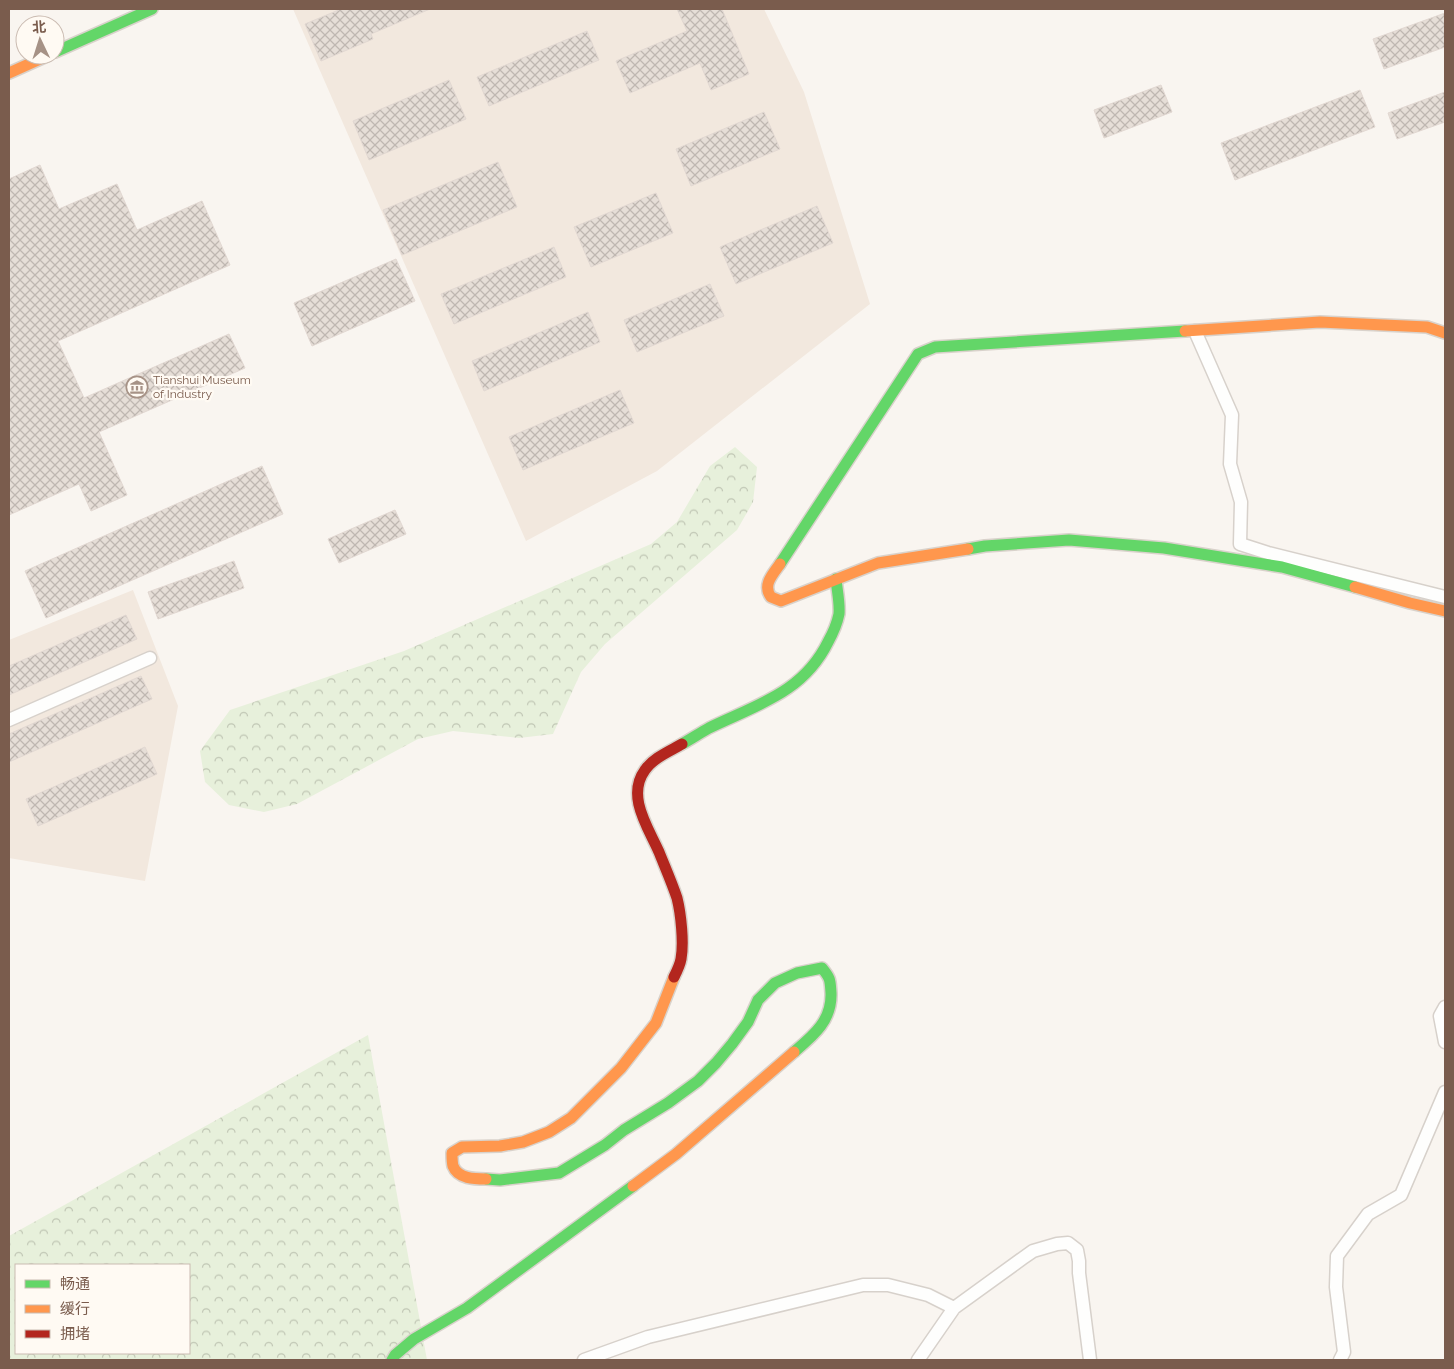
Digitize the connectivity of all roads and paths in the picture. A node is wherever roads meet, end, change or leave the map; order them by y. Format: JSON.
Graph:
{"nodes":[{"id":1,"x":152,"y":9,"type":"edge"},
{"id":2,"x":65,"y":48,"type":"edge"},
{"id":3,"x":27,"y":65,"type":"edge"},
{"id":4,"x":9,"y":73,"type":"edge"},
{"id":5,"x":1195,"y":331,"type":"junction"},
{"id":6,"x":1445,"y":333,"type":"edge"},
{"id":7,"x":836,"y":579,"type":"junction"},
{"id":8,"x":1445,"y":597,"type":"edge"},
{"id":9,"x":1445,"y":611,"type":"edge"},
{"id":10,"x":150,"y":658,"type":"dead end"},
{"id":11,"x":9,"y":720,"type":"edge"},
{"id":12,"x":1445,"y":1007,"type":"edge"},
{"id":13,"x":1445,"y":1042,"type":"edge"},
{"id":14,"x":1445,"y":1092,"type":"edge"},
{"id":15,"x":954,"y":1308,"type":"junction"},
{"id":16,"x":392,"y":1360,"type":"edge"},
{"id":17,"x":584,"y":1360,"type":"edge"},
{"id":18,"x":918,"y":1360,"type":"edge"},
{"id":19,"x":1090,"y":1360,"type":"edge"},
{"id":20,"x":1340,"y":1360,"type":"edge"}],
"edges":[{"from":1,"to":2,"type":"street"},
{"from":3,"to":4,"type":"street"},
{"from":5,"to":6,"type":"street"},
{"from":5,"to":7,"type":"street"},
{"from":5,"to":8,"type":"street"},
{"from":7,"to":9,"type":"street"},
{"from":7,"to":16,"type":"street"},
{"from":10,"to":11,"type":"street"},
{"from":12,"to":13,"type":"street"},
{"from":14,"to":20,"type":"street"},
{"from":15,"to":17,"type":"street"},
{"from":15,"to":18,"type":"street"},
{"from":15,"to":19,"type":"street"}]}
